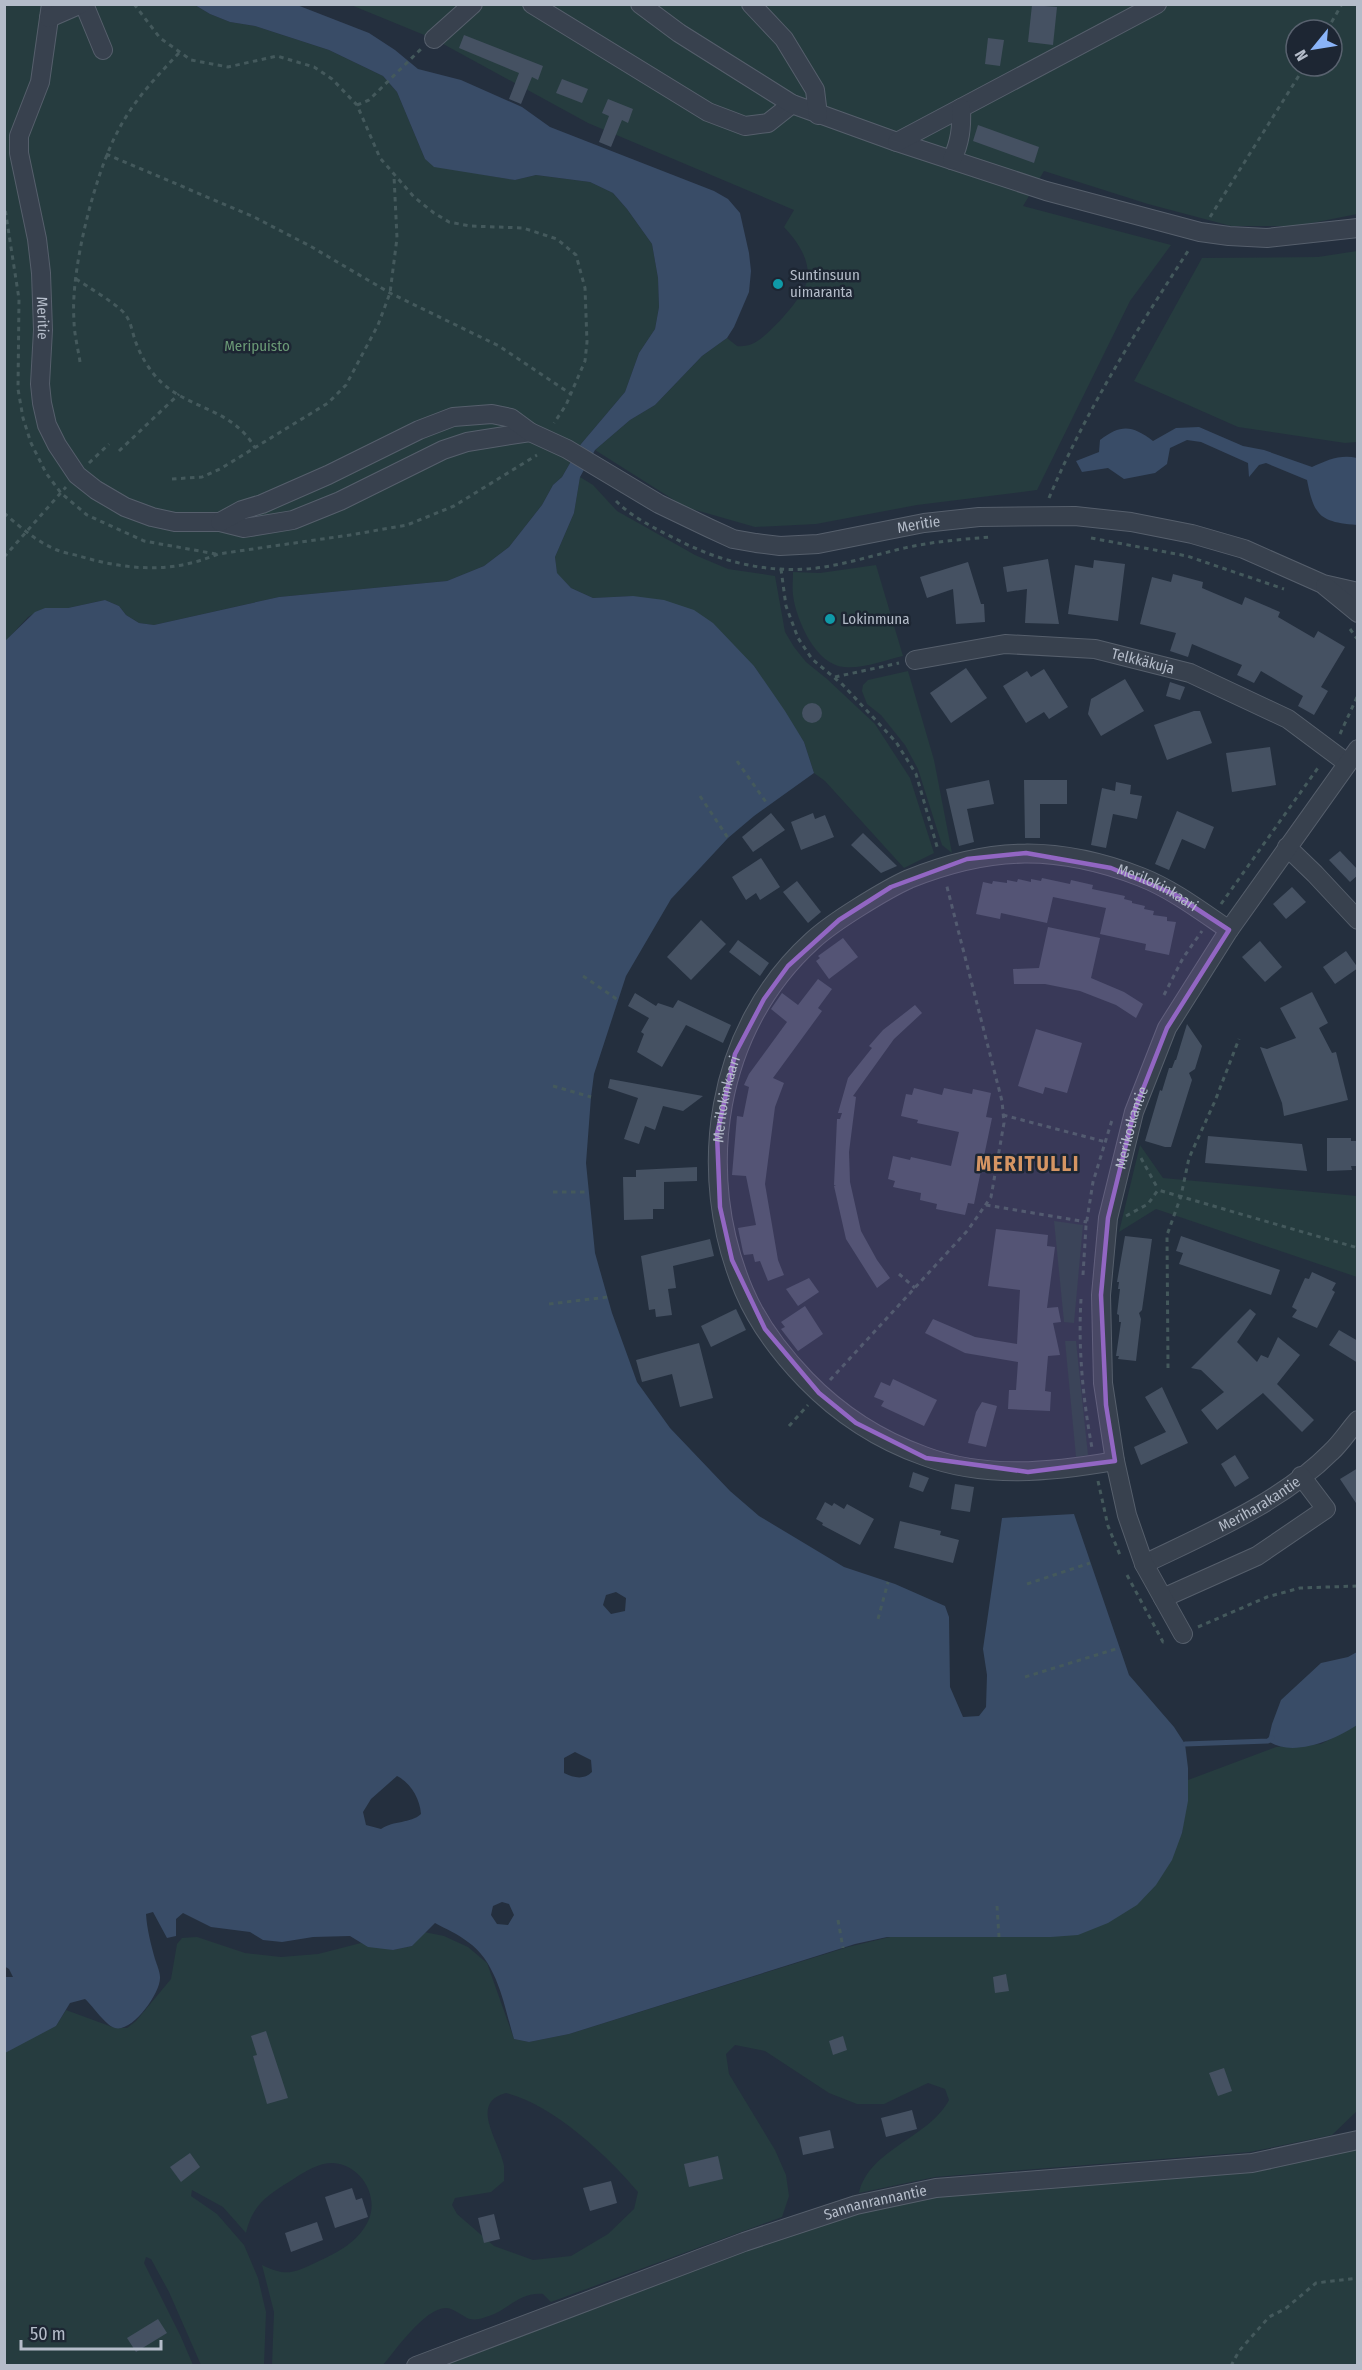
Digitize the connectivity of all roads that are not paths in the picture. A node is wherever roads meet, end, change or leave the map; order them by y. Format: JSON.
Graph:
{"nodes":[{"id":1,"x":83,"y":4,"type":"edge"},
{"id":2,"x":473,"y":4,"type":"edge"},
{"id":3,"x":532,"y":4,"type":"edge"},
{"id":4,"x":640,"y":4,"type":"edge"},
{"id":5,"x":751,"y":4,"type":"edge"},
{"id":6,"x":1158,"y":4,"type":"edge"},
{"id":7,"x":50,"y":11,"type":"edge"},
{"id":8,"x":434,"y":39,"type":"dead end"},
{"id":9,"x":103,"y":50,"type":"dead end"},
{"id":10,"x":792,"y":104,"type":"junction"},
{"id":11,"x":961,"y":108,"type":"junction"},
{"id":12,"x":818,"y":115,"type":"junction"},
{"id":13,"x":897,"y":142,"type":"junction"},
{"id":14,"x":12,"y":156,"type":"edge"},
{"id":15,"x":952,"y":160,"type":"junction"},
{"id":16,"x":1358,"y":228,"type":"edge"},
{"id":17,"x":537,"y":442,"type":"junction"},
{"id":18,"x":220,"y":522,"type":"junction"},
{"id":19,"x":1323,"y":585,"type":"junction"},
{"id":20,"x":1358,"y":592,"type":"edge"},
{"id":21,"x":1352,"y":619,"type":"edge"},
{"id":22,"x":915,"y":660,"type":"road end"},
{"id":23,"x":1352,"y":756,"type":"edge"},
{"id":24,"x":1287,"y":848,"type":"junction"},
{"id":25,"x":1358,"y":920,"type":"edge"},
{"id":26,"x":1229,"y":930,"type":"junction"},
{"id":27,"x":1358,"y":1420,"type":"edge"},
{"id":28,"x":1114,"y":1461,"type":"junction"},
{"id":29,"x":1301,"y":1476,"type":"junction"},
{"id":30,"x":1144,"y":1564,"type":"junction"},
{"id":31,"x":1163,"y":1599,"type":"junction"},
{"id":32,"x":1183,"y":1634,"type":"road end"},
{"id":33,"x":1358,"y":2140,"type":"edge"},
{"id":34,"x":416,"y":2366,"type":"edge"}],
"edges":[{"from":1,"to":7,"type":"street"},
{"from":1,"to":9,"type":"street"},
{"from":2,"to":8,"type":"street"},
{"from":3,"to":10,"type":"street"},
{"from":4,"to":10,"type":"street"},
{"from":5,"to":12,"type":"street"},
{"from":6,"to":11,"type":"street"},
{"from":7,"to":14,"type":"street","name":"Meritie"},
{"from":10,"to":12,"type":"street"},
{"from":11,"to":13,"type":"street"},
{"from":11,"to":15,"type":"street"},
{"from":12,"to":13,"type":"street"},
{"from":13,"to":15,"type":"street"},
{"from":14,"to":18,"type":"street","name":"Meritie"},
{"from":15,"to":16,"type":"street"},
{"from":17,"to":18,"type":"street","name":"Meritie"},
{"from":17,"to":18,"type":"street","name":"Meritie"},
{"from":17,"to":19,"type":"street","name":"Meritie"},
{"from":19,"to":20,"type":"street","name":"Meritie"},
{"from":19,"to":21,"type":"street","name":"Meritie"},
{"from":22,"to":23,"type":"street","name":"Telkkäkuja"},
{"from":23,"to":24,"type":"street","name":"Merikotkantie"},
{"from":24,"to":25,"type":"street"},
{"from":24,"to":26,"type":"street","name":"Merikotkantie"},
{"from":26,"to":28,"type":"street","name":"Merikotkantie"},
{"from":26,"to":28,"type":"street","name":"Merilokinkaari"},
{"from":27,"to":29,"type":"street","name":"Meriharakantie"},
{"from":28,"to":30,"type":"street","name":"Merikotkantie"},
{"from":29,"to":30,"type":"street","name":"Meriharakantie"},
{"from":29,"to":31,"type":"street"},
{"from":30,"to":31,"type":"street","name":"Merikotkantie"},
{"from":31,"to":32,"type":"street","name":"Merikotkantie"},
{"from":33,"to":34,"type":"street","name":"Sannanrannantie"}]}
